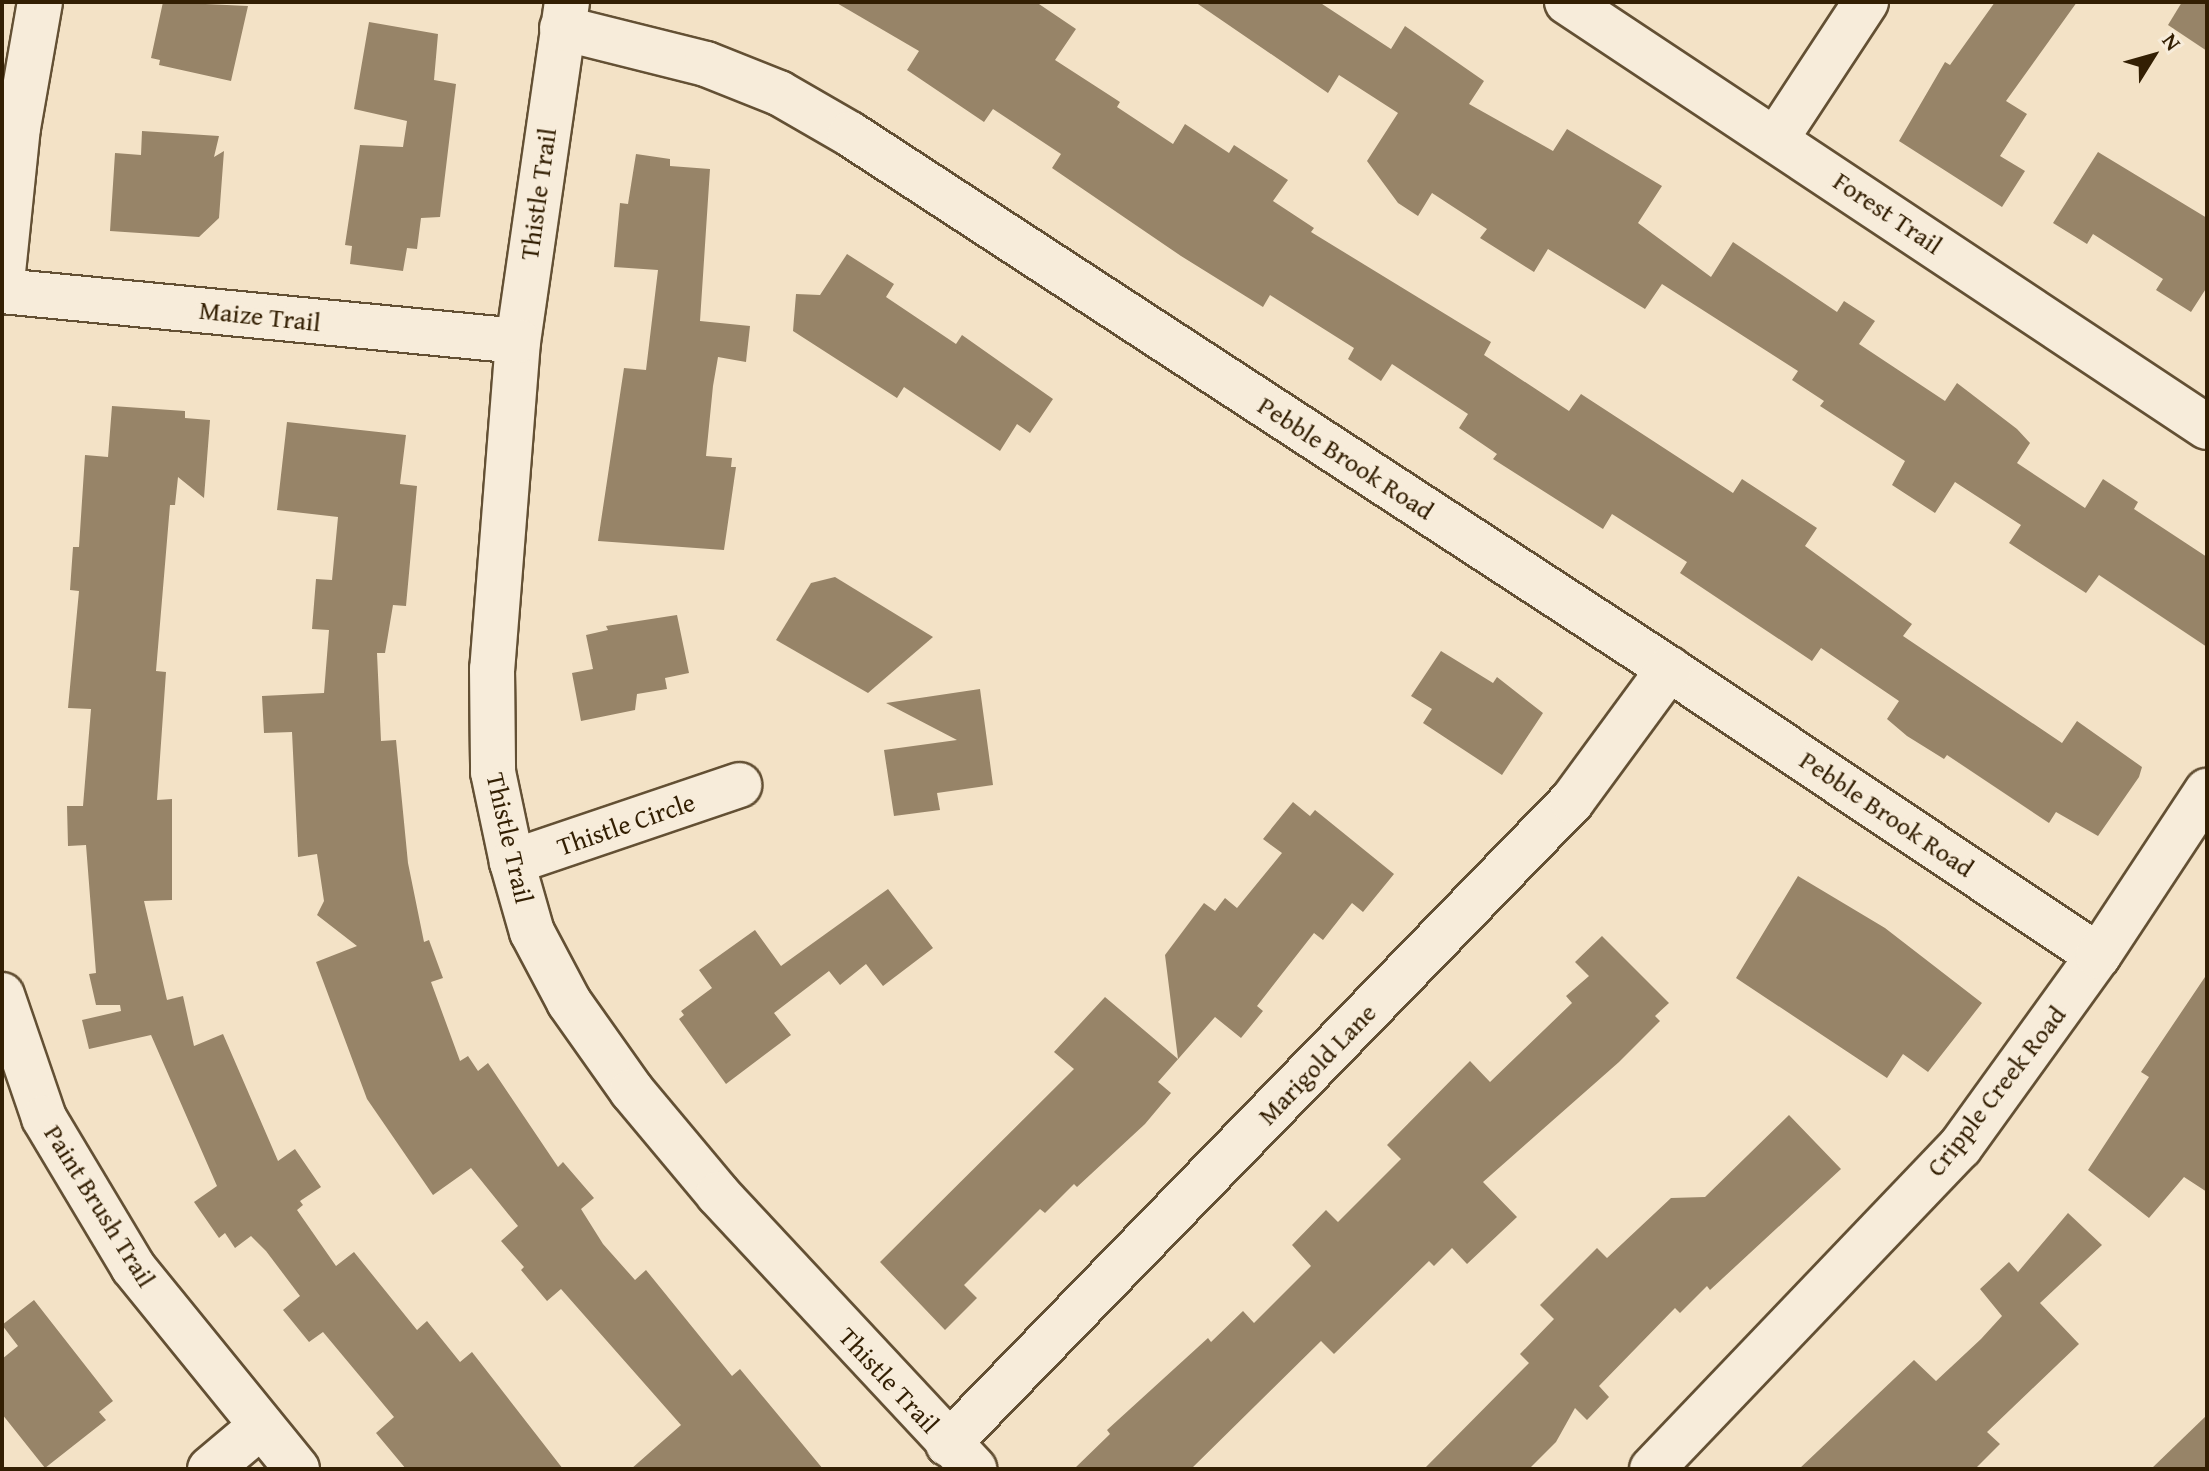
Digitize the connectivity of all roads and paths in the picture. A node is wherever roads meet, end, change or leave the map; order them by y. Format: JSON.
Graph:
{"nodes":[{"id":1,"x":40,"y":2,"type":"edge"},
{"id":2,"x":1567,"y":2,"type":"edge"},
{"id":3,"x":1866,"y":2,"type":"edge"},
{"id":4,"x":564,"y":15,"type":"edge"},
{"id":5,"x":1776,"y":139,"type":"junction"},
{"id":6,"x":2,"y":282,"type":"edge"},
{"id":7,"x":2,"y":291,"type":"edge"},
{"id":8,"x":518,"y":341,"type":"junction"},
{"id":9,"x":2207,"y":427,"type":"edge"},
{"id":10,"x":1669,"y":669,"type":"junction"},
{"id":11,"x":739,"y":785,"type":"dead end"},
{"id":12,"x":2207,"y":791,"type":"edge"},
{"id":13,"x":512,"y":862,"type":"junction"},
{"id":14,"x":2098,"y":956,"type":"junction"},
{"id":15,"x":2,"y":995,"type":"edge"},
{"id":16,"x":261,"y":1426,"type":"junction"},
{"id":17,"x":961,"y":1456,"type":"edge"},
{"id":18,"x":210,"y":1469,"type":"edge"},
{"id":19,"x":297,"y":1469,"type":"edge"},
{"id":20,"x":1652,"y":1469,"type":"edge"}],
"edges":[{"from":1,"to":6,"type":"street"},
{"from":2,"to":5,"type":"street","name":"Forest Trail"},
{"from":3,"to":5,"type":"street"},
{"from":4,"to":8,"type":"street","name":"Thistle Trail"},
{"from":4,"to":10,"type":"street","name":"Pebble Brook Road"},
{"from":5,"to":9,"type":"street","name":"Forest Trail"},
{"from":7,"to":8,"type":"street","name":"Maize Trail"},
{"from":8,"to":13,"type":"street","name":"Thistle Trail"},
{"from":10,"to":14,"type":"street","name":"Pebble Brook Road"},
{"from":10,"to":17,"type":"street","name":"Marigold Lane"},
{"from":11,"to":13,"type":"street","name":"Thistle Circle"},
{"from":12,"to":14,"type":"street","name":"Cripple Creek Road"},
{"from":13,"to":17,"type":"street","name":"Thistle Trail"},
{"from":14,"to":20,"type":"street","name":"Cripple Creek Road"},
{"from":15,"to":16,"type":"street","name":"Paint Brush Trail"},
{"from":16,"to":18,"type":"street"},
{"from":16,"to":19,"type":"street","name":"Paint Brush Trail"}]}
